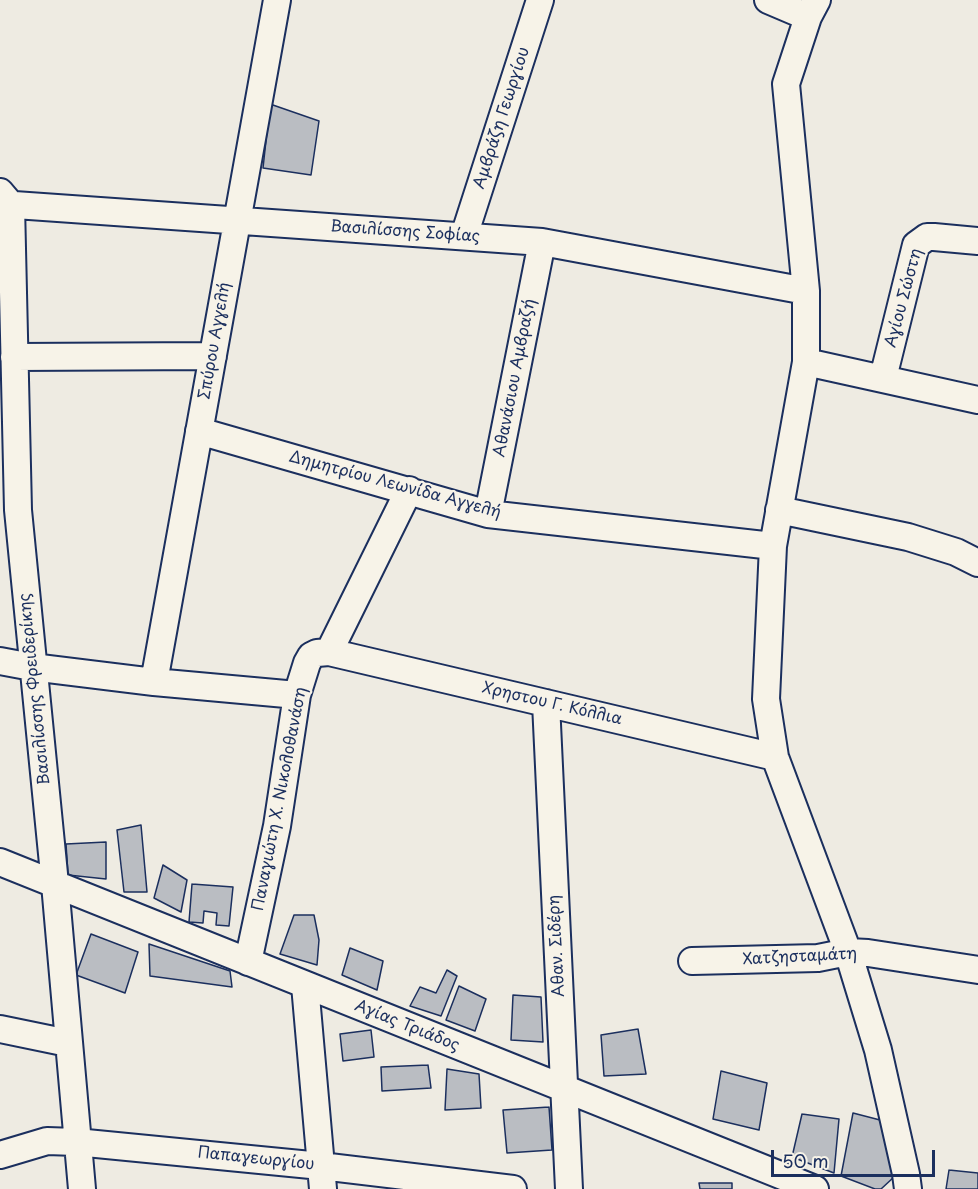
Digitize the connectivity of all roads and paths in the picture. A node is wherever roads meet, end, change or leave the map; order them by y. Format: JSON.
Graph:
{"nodes":[{"id":1,"x":277,"y":0,"type":"edge"},
{"id":2,"x":540,"y":0,"type":"edge"},
{"id":3,"x":768,"y":0,"type":"edge"},
{"id":4,"x":812,"y":9,"type":"edge"},
{"id":5,"x":4,"y":200,"type":"edge"},
{"id":6,"x":237,"y":220,"type":"junction"},
{"id":7,"x":464,"y":236,"type":"junction"},
{"id":8,"x":978,"y":241,"type":"edge"},
{"id":9,"x":542,"y":242,"type":"junction"},
{"id":10,"x":806,"y":291,"type":"junction"},
{"id":11,"x":213,"y":356,"type":"junction"},
{"id":12,"x":14,"y":357,"type":"junction"},
{"id":13,"x":806,"y":362,"type":"junction"},
{"id":14,"x":883,"y":378,"type":"junction"},
{"id":15,"x":978,"y":400,"type":"edge"},
{"id":16,"x":199,"y":431,"type":"junction"},
{"id":17,"x":409,"y":490,"type":"junction"},
{"id":18,"x":779,"y":510,"type":"junction"},
{"id":19,"x":488,"y":514,"type":"junction"},
{"id":20,"x":773,"y":546,"type":"junction"},
{"id":21,"x":978,"y":563,"type":"edge"},
{"id":22,"x":329,"y":652,"type":"junction"},
{"id":23,"x":0,"y":661,"type":"edge"},
{"id":24,"x":32,"y":667,"type":"junction"},
{"id":25,"x":154,"y":682,"type":"junction"},
{"id":26,"x":297,"y":695,"type":"junction"},
{"id":27,"x":546,"y":703,"type":"junction"},
{"id":28,"x":775,"y":757,"type":"junction"},
{"id":29,"x":0,"y":862,"type":"edge"},
{"id":30,"x":55,"y":884,"type":"junction"},
{"id":31,"x":848,"y":952,"type":"junction"},
{"id":32,"x":693,"y":961,"type":"dead end"},
{"id":33,"x":248,"y":962,"type":"junction"},
{"id":34,"x":978,"y":970,"type":"edge"},
{"id":35,"x":305,"y":985,"type":"junction"},
{"id":36,"x":0,"y":1029,"type":"edge"},
{"id":37,"x":68,"y":1043,"type":"junction"},
{"id":38,"x":565,"y":1089,"type":"junction"},
{"id":39,"x":76,"y":1142,"type":"junction"},
{"id":40,"x":0,"y":1155,"type":"edge"},
{"id":41,"x":322,"y":1177,"type":"edge"},
{"id":42,"x":82,"y":1189,"type":"edge"},
{"id":43,"x":513,"y":1189,"type":"edge"},
{"id":44,"x":569,"y":1189,"type":"edge"},
{"id":45,"x":814,"y":1189,"type":"edge"},
{"id":46,"x":908,"y":1189,"type":"edge"}],
"edges":[{"from":1,"to":6,"type":"street","name":"Σπύρου Αγγελή"},
{"from":2,"to":7,"type":"street","name":"Αμβράζη Γεωργίου"},
{"from":3,"to":4,"type":"street"},
{"from":4,"to":10,"type":"street"},
{"from":5,"to":6,"type":"street","name":"Βασιλίσσης Σοφίας"},
{"from":5,"to":12,"type":"street","name":"Βασιλίσσης Φρειδερίκης"},
{"from":6,"to":7,"type":"street","name":"Βασιλίσσης Σοφίας"},
{"from":6,"to":11,"type":"street","name":"Σπύρου Αγγελή"},
{"from":7,"to":9,"type":"street","name":"Βασιλίσσης Σοφίας"},
{"from":8,"to":14,"type":"street","name":"Αγίου Σώστη"},
{"from":9,"to":10,"type":"street","name":"Βασιλίσσης Σοφίας"},
{"from":9,"to":19,"type":"street","name":"Αθανάσιου Αμβραζή"},
{"from":10,"to":13,"type":"street"},
{"from":11,"to":12,"type":"street"},
{"from":11,"to":16,"type":"street","name":"Σπύρου Αγγελή"},
{"from":12,"to":24,"type":"street","name":"Βασιλίσσης Φρειδερίκης"},
{"from":13,"to":14,"type":"street"},
{"from":13,"to":18,"type":"street"},
{"from":14,"to":15,"type":"street"},
{"from":16,"to":17,"type":"street","name":"Δημητρίου Λεωνίδα Αγγελή"},
{"from":16,"to":25,"type":"street","name":"Σπύρου Αγγελή"},
{"from":17,"to":19,"type":"street","name":"Δημητρίου Λεωνίδα Αγγελή"},
{"from":17,"to":22,"type":"street"},
{"from":18,"to":20,"type":"street"},
{"from":18,"to":21,"type":"street"},
{"from":19,"to":20,"type":"street","name":"Δημητρίου Λεωνίδα Αγγελή"},
{"from":20,"to":28,"type":"street"},
{"from":22,"to":26,"type":"street","name":"Παναγιώτη Χ. Νικολοθανάση"},
{"from":22,"to":27,"type":"street","name":"Χρηστου Γ. Κόλλια"},
{"from":23,"to":24,"type":"street"},
{"from":24,"to":25,"type":"street"},
{"from":24,"to":30,"type":"street","name":"Βασιλίσσης Φρειδερίκης"},
{"from":25,"to":26,"type":"street"},
{"from":26,"to":33,"type":"street","name":"Παναγιώτη Χ. Νικολοθανάση"},
{"from":27,"to":28,"type":"street","name":"Χρηστου Γ. Κόλλια"},
{"from":27,"to":38,"type":"street","name":"Αθαν. Σιδέρη"},
{"from":28,"to":31,"type":"street"},
{"from":29,"to":30,"type":"street","name":"Αγίας Τριάδος"},
{"from":30,"to":33,"type":"street","name":"Αγίας Τριάδος"},
{"from":30,"to":37,"type":"street","name":"Βασιλίσσης Φρειδερίκης"},
{"from":31,"to":32,"type":"street","name":"Χατζησταμάτη"},
{"from":31,"to":34,"type":"street","name":"Χατζησταμάτη"},
{"from":31,"to":46,"type":"street"},
{"from":33,"to":35,"type":"street","name":"Αγίας Τριάδος"},
{"from":35,"to":38,"type":"street","name":"Αγίας Τριάδος"},
{"from":35,"to":41,"type":"street"},
{"from":36,"to":37,"type":"street"},
{"from":37,"to":39,"type":"street","name":"Βασιλίσσης Φρειδερίκης"},
{"from":38,"to":44,"type":"street","name":"Αθαν. Σιδέρη"},
{"from":38,"to":45,"type":"street","name":"Αγίας Τριάδος"},
{"from":39,"to":40,"type":"street","name":"Παπαγεωργίου"},
{"from":39,"to":41,"type":"street","name":"Παπαγεωργίου"},
{"from":39,"to":42,"type":"street","name":"Βασιλίσσης Φρειδερίκης"},
{"from":41,"to":43,"type":"street","name":"Παπαγεωργίου"}]}
